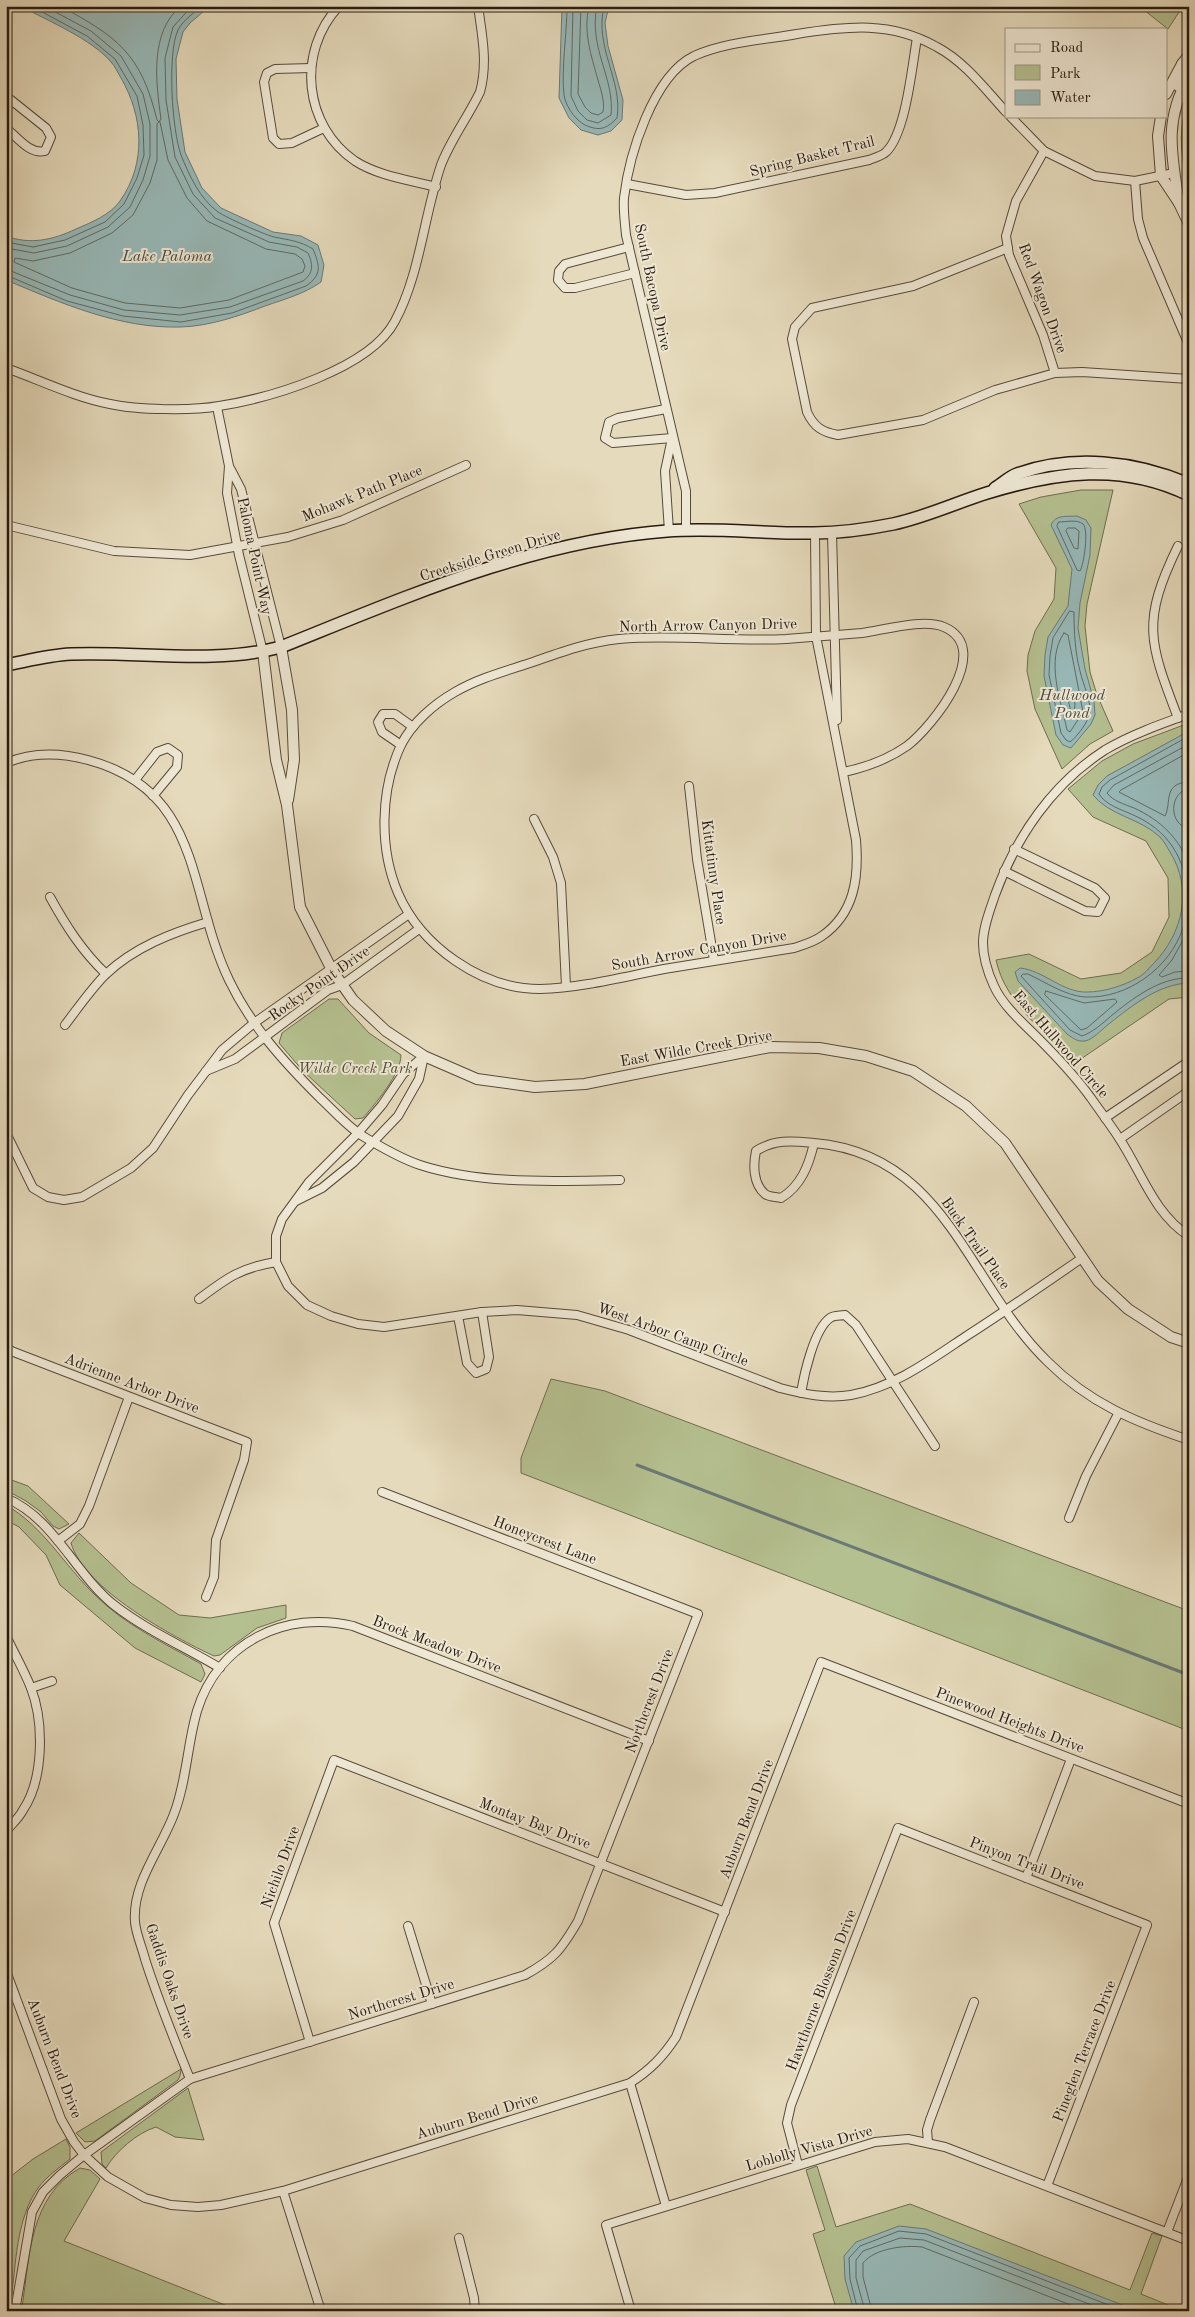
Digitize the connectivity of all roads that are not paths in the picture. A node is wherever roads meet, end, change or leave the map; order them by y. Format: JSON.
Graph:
{"nodes":[{"id":1,"x":339,"y":6,"type":"edge"},
{"id":2,"x":478,"y":6,"type":"edge"},
{"id":3,"x":917,"y":38,"type":"junction"},
{"id":4,"x":1189,"y":55,"type":"edge"},
{"id":5,"x":1182,"y":64,"type":"junction"},
{"id":6,"x":311,"y":68,"type":"junction"},
{"id":7,"x":1189,"y":77,"type":"edge"},
{"id":8,"x":1168,"y":90,"type":"edge"},
{"id":9,"x":6,"y":96,"type":"edge"},
{"id":10,"x":1005,"y":111,"type":"edge"},
{"id":11,"x":1012,"y":118,"type":"edge"},
{"id":12,"x":1161,"y":118,"type":"edge"},
{"id":13,"x":1171,"y":120,"type":"junction"},
{"id":14,"x":6,"y":128,"type":"edge"},
{"id":15,"x":324,"y":128,"type":"junction"},
{"id":16,"x":1044,"y":151,"type":"junction"},
{"id":17,"x":1174,"y":172,"type":"junction"},
{"id":18,"x":1161,"y":176,"type":"junction"},
{"id":19,"x":1135,"y":181,"type":"junction"},
{"id":20,"x":626,"y":184,"type":"junction"},
{"id":21,"x":436,"y":187,"type":"junction"},
{"id":22,"x":1179,"y":203,"type":"junction"},
{"id":23,"x":1189,"y":224,"type":"edge"},
{"id":24,"x":629,"y":248,"type":"junction"},
{"id":25,"x":1008,"y":248,"type":"junction"},
{"id":26,"x":635,"y":273,"type":"junction"},
{"id":27,"x":1189,"y":345,"type":"edge"},
{"id":28,"x":6,"y":368,"type":"edge"},
{"id":29,"x":1055,"y":373,"type":"junction"},
{"id":30,"x":1189,"y":379,"type":"edge"},
{"id":31,"x":217,"y":407,"type":"junction"},
{"id":32,"x":666,"y":409,"type":"junction"},
{"id":33,"x":672,"y":438,"type":"junction"},
{"id":34,"x":466,"y":465,"type":"dead end"},
{"id":35,"x":229,"y":466,"type":"junction"},
{"id":36,"x":1189,"y":484,"type":"edge"},
{"id":37,"x":987,"y":493,"type":"junction"},
{"id":38,"x":1189,"y":495,"type":"edge"},
{"id":39,"x":6,"y":525,"type":"edge"},
{"id":40,"x":669,"y":530,"type":"junction"},
{"id":41,"x":686,"y":531,"type":"junction"},
{"id":42,"x":832,"y":533,"type":"junction"},
{"id":43,"x":815,"y":534,"type":"junction"},
{"id":44,"x":254,"y":545,"type":"junction"},
{"id":45,"x":1178,"y":546,"type":"dead end"},
{"id":46,"x":238,"y":547,"type":"junction"},
{"id":47,"x":834,"y":634,"type":"junction"},
{"id":48,"x":816,"y":636,"type":"junction"},
{"id":49,"x":281,"y":647,"type":"junction"},
{"id":50,"x":263,"y":652,"type":"junction"},
{"id":51,"x":6,"y":665,"type":"edge"},
{"id":52,"x":1189,"y":714,"type":"edge"},
{"id":53,"x":1178,"y":718,"type":"junction"},
{"id":54,"x":413,"y":727,"type":"junction"},
{"id":55,"x":838,"y":742,"type":"junction"},
{"id":56,"x":401,"y":744,"type":"junction"},
{"id":57,"x":6,"y":763,"type":"edge"},
{"id":58,"x":844,"y":772,"type":"junction"},
{"id":59,"x":135,"y":780,"type":"junction"},
{"id":60,"x":690,"y":786,"type":"dead end"},
{"id":61,"x":153,"y":796,"type":"junction"},
{"id":62,"x":287,"y":806,"type":"junction"},
{"id":63,"x":534,"y":818,"type":"dead end"},
{"id":64,"x":1014,"y":849,"type":"junction"},
{"id":65,"x":1004,"y":871,"type":"junction"},
{"id":66,"x":50,"y":897,"type":"dead end"},
{"id":67,"x":409,"y":914,"type":"junction"},
{"id":68,"x":208,"y":922,"type":"junction"},
{"id":69,"x":419,"y":929,"type":"junction"},
{"id":70,"x":714,"y":960,"type":"junction"},
{"id":71,"x":332,"y":970,"type":"junction"},
{"id":72,"x":106,"y":974,"type":"junction"},
{"id":73,"x":342,"y":985,"type":"junction"},
{"id":74,"x":566,"y":986,"type":"junction"},
{"id":75,"x":254,"y":1023,"type":"junction"},
{"id":76,"x":65,"y":1025,"type":"dead end"},
{"id":77,"x":264,"y":1038,"type":"junction"},
{"id":78,"x":424,"y":1056,"type":"junction"},
{"id":79,"x":1189,"y":1064,"type":"edge"},
{"id":80,"x":206,"y":1071,"type":"junction"},
{"id":81,"x":1189,"y":1091,"type":"edge"},
{"id":82,"x":1105,"y":1118,"type":"junction"},
{"id":83,"x":6,"y":1133,"type":"edge"},
{"id":84,"x":358,"y":1133,"type":"junction"},
{"id":85,"x":1120,"y":1139,"type":"junction"},
{"id":86,"x":8,"y":1142,"type":"edge"},
{"id":87,"x":373,"y":1142,"type":"junction"},
{"id":88,"x":814,"y":1143,"type":"junction"},
{"id":89,"x":620,"y":1180,"type":"dead end"},
{"id":90,"x":293,"y":1202,"type":"junction"},
{"id":91,"x":1189,"y":1236,"type":"edge"},
{"id":92,"x":1082,"y":1258,"type":"junction"},
{"id":93,"x":276,"y":1262,"type":"junction"},
{"id":94,"x":199,"y":1299,"type":"dead end"},
{"id":95,"x":1006,"y":1311,"type":"junction"},
{"id":96,"x":482,"y":1312,"type":"junction"},
{"id":97,"x":458,"y":1316,"type":"junction"},
{"id":98,"x":1189,"y":1343,"type":"edge"},
{"id":99,"x":8,"y":1349,"type":"edge"},
{"id":100,"x":6,"y":1360,"type":"edge"},
{"id":101,"x":894,"y":1381,"type":"junction"},
{"id":102,"x":800,"y":1394,"type":"junction"},
{"id":103,"x":129,"y":1397,"type":"junction"},
{"id":104,"x":1118,"y":1414,"type":"junction"},
{"id":105,"x":1189,"y":1440,"type":"edge"},
{"id":106,"x":935,"y":1446,"type":"dead end"},
{"id":107,"x":382,"y":1492,"type":"dead end"},
{"id":108,"x":6,"y":1498,"type":"edge"},
{"id":109,"x":1069,"y":1518,"type":"dead end"},
{"id":110,"x":58,"y":1541,"type":"junction"},
{"id":111,"x":206,"y":1596,"type":"dead end"},
{"id":112,"x":698,"y":1614,"type":"joint"},
{"id":113,"x":6,"y":1636,"type":"edge"},
{"id":114,"x":821,"y":1662,"type":"joint"},
{"id":115,"x":220,"y":1668,"type":"junction"},
{"id":116,"x":52,"y":1680,"type":"dead end"},
{"id":117,"x":31,"y":1688,"type":"junction"},
{"id":118,"x":649,"y":1741,"type":"junction"},
{"id":119,"x":1071,"y":1759,"type":"junction"},
{"id":120,"x":334,"y":1760,"type":"joint"},
{"id":121,"x":1189,"y":1804,"type":"edge"},
{"id":122,"x":898,"y":1828,"type":"joint"},
{"id":123,"x":6,"y":1831,"type":"edge"},
{"id":124,"x":601,"y":1864,"type":"junction"},
{"id":125,"x":1026,"y":1878,"type":"junction"},
{"id":126,"x":725,"y":1912,"type":"junction"},
{"id":127,"x":1147,"y":1925,"type":"joint"},
{"id":128,"x":408,"y":1926,"type":"dead end"},
{"id":129,"x":6,"y":1971,"type":"edge"},
{"id":130,"x":974,"y":2002,"type":"dead end"},
{"id":131,"x":432,"y":2004,"type":"junction"},
{"id":132,"x":310,"y":2042,"type":"junction"},
{"id":133,"x":190,"y":2079,"type":"junction"},
{"id":134,"x":630,"y":2083,"type":"junction"},
{"id":135,"x":928,"y":2142,"type":"junction"},
{"id":136,"x":84,"y":2155,"type":"junction"},
{"id":137,"x":798,"y":2164,"type":"junction"},
{"id":138,"x":1189,"y":2175,"type":"edge"},
{"id":139,"x":1047,"y":2186,"type":"junction"},
{"id":140,"x":283,"y":2191,"type":"junction"},
{"id":141,"x":666,"y":2206,"type":"junction"},
{"id":142,"x":1167,"y":2232,"type":"junction"},
{"id":143,"x":459,"y":2238,"type":"dead end"},
{"id":144,"x":1189,"y":2241,"type":"edge"},
{"id":145,"x":15,"y":2311,"type":"edge"},
{"id":146,"x":320,"y":2311,"type":"edge"},
{"id":147,"x":475,"y":2311,"type":"edge"},
{"id":148,"x":631,"y":2311,"type":"edge"}],
"edges":[{"from":1,"to":6,"type":"street"},
{"from":2,"to":21,"type":"street"},
{"from":3,"to":10,"type":"street","name":"South Bacopa Drive"},
{"from":3,"to":20,"type":"street","name":"South Bacopa Drive"},
{"from":3,"to":20,"type":"street","name":"Spring Basket Trail"},
{"from":4,"to":5,"type":"street"},
{"from":5,"to":8,"type":"street"},
{"from":5,"to":13,"type":"street"},
{"from":6,"to":15,"type":"street"},
{"from":6,"to":15,"type":"street"},
{"from":7,"to":13,"type":"street"},
{"from":9,"to":14,"type":"street"},
{"from":11,"to":16,"type":"street"},
{"from":12,"to":18,"type":"street"},
{"from":13,"to":17,"type":"street"},
{"from":15,"to":21,"type":"street"},
{"from":16,"to":19,"type":"street"},
{"from":16,"to":25,"type":"street","name":"Red Wagon Drive"},
{"from":17,"to":18,"type":"street"},
{"from":17,"to":22,"type":"street"},
{"from":18,"to":19,"type":"street"},
{"from":18,"to":22,"type":"street"},
{"from":19,"to":27,"type":"street"},
{"from":20,"to":24,"type":"street","name":"South Bacopa Drive"},
{"from":21,"to":31,"type":"street"},
{"from":22,"to":23,"type":"street"},
{"from":24,"to":26,"type":"street","name":"South Bacopa Drive"},
{"from":24,"to":26,"type":"street"},
{"from":25,"to":29,"type":"street","name":"Red Wagon Drive"},
{"from":25,"to":29,"type":"street"},
{"from":26,"to":32,"type":"street","name":"South Bacopa Drive"},
{"from":28,"to":31,"type":"street"},
{"from":29,"to":30,"type":"street"},
{"from":31,"to":35,"type":"street","name":"Paloma Point Way"},
{"from":32,"to":33,"type":"street","name":"South Bacopa Drive"},
{"from":32,"to":33,"type":"street"},
{"from":33,"to":40,"type":"street","name":"South Bacopa Drive"},
{"from":33,"to":41,"type":"street","name":"South Bacopa Drive"},
{"from":34,"to":44,"type":"street","name":"Mohawk Path Place"},
{"from":35,"to":44,"type":"street","name":"Paloma Point Way"},
{"from":35,"to":46,"type":"street","name":"Paloma Point Way"},
{"from":36,"to":37,"type":"main road","name":"Creekside Green Drive"},
{"from":37,"to":38,"type":"main road","name":"Creekside Green Drive"},
{"from":37,"to":42,"type":"main road","name":"Creekside Green Drive"},
{"from":39,"to":46,"type":"street","name":"Mohawk Path Place"},
{"from":40,"to":41,"type":"main road","name":"Creekside Green Drive"},
{"from":40,"to":49,"type":"main road","name":"Creekside Green Drive"},
{"from":41,"to":43,"type":"main road","name":"Creekside Green Drive"},
{"from":42,"to":43,"type":"main road","name":"Creekside Green Drive"},
{"from":42,"to":47,"type":"street","name":"South Arrow Canyon Drive"},
{"from":43,"to":48,"type":"street","name":"South Arrow Canyon Drive"},
{"from":44,"to":46,"type":"street","name":"Mohawk Path Place"},
{"from":44,"to":49,"type":"street","name":"Paloma Point Way"},
{"from":45,"to":53,"type":"street"},
{"from":46,"to":50,"type":"street","name":"Paloma Point Way"},
{"from":47,"to":48,"type":"street","name":"North Arrow Canyon Drive"},
{"from":47,"to":55,"type":"street","name":"South Arrow Canyon Drive"},
{"from":47,"to":58,"type":"street","name":"North Arrow Canyon Drive"},
{"from":48,"to":54,"type":"street","name":"North Arrow Canyon Drive"},
{"from":48,"to":55,"type":"street","name":"South Arrow Canyon Drive"},
{"from":49,"to":50,"type":"main road","name":"Creekside Green Drive"},
{"from":49,"to":62,"type":"street"},
{"from":50,"to":51,"type":"main road","name":"Creekside Green Drive"},
{"from":50,"to":62,"type":"street"},
{"from":52,"to":53,"type":"street","name":"East Hullwood Circle"},
{"from":53,"to":64,"type":"street","name":"East Hullwood Circle"},
{"from":54,"to":56,"type":"street","name":"North Arrow Canyon Drive"},
{"from":54,"to":56,"type":"street"},
{"from":55,"to":58,"type":"street","name":"South Arrow Canyon Drive"},
{"from":56,"to":67,"type":"street","name":"North Arrow Canyon Drive"},
{"from":57,"to":59,"type":"street"},
{"from":58,"to":70,"type":"street","name":"South Arrow Canyon Drive"},
{"from":59,"to":61,"type":"street"},
{"from":59,"to":61,"type":"street"},
{"from":60,"to":70,"type":"street","name":"Kittatinny Place"},
{"from":61,"to":68,"type":"street"},
{"from":62,"to":71,"type":"street","name":"East Wilde Creek Drive"},
{"from":63,"to":74,"type":"street"},
{"from":64,"to":65,"type":"street","name":"East Hullwood Circle"},
{"from":64,"to":65,"type":"street"},
{"from":65,"to":82,"type":"street","name":"East Hullwood Circle"},
{"from":66,"to":72,"type":"street"},
{"from":67,"to":69,"type":"street","name":"North Arrow Canyon Drive"},
{"from":67,"to":71,"type":"street","name":"Rocky Point Drive"},
{"from":68,"to":72,"type":"street"},
{"from":68,"to":75,"type":"street"},
{"from":69,"to":73,"type":"street","name":"Rocky Point Drive"},
{"from":69,"to":74,"type":"street","name":"South Arrow Canyon Drive"},
{"from":70,"to":74,"type":"street","name":"South Arrow Canyon Drive"},
{"from":71,"to":73,"type":"street","name":"East Wilde Creek Drive"},
{"from":71,"to":75,"type":"street","name":"Rocky Point Drive"},
{"from":72,"to":76,"type":"street"},
{"from":73,"to":77,"type":"street","name":"Rocky Point Drive"},
{"from":73,"to":78,"type":"street","name":"East Wilde Creek Drive"},
{"from":75,"to":77,"type":"street"},
{"from":75,"to":80,"type":"street","name":"Rocky Point Drive"},
{"from":77,"to":80,"type":"street","name":"Rocky Point Drive"},
{"from":77,"to":84,"type":"street"},
{"from":78,"to":84,"type":"street","name":"West Arbor Camp Circle"},
{"from":78,"to":87,"type":"street"},
{"from":78,"to":92,"type":"street","name":"East Wilde Creek Drive"},
{"from":79,"to":82,"type":"street"},
{"from":80,"to":86,"type":"street","name":"Rocky Point Drive"},
{"from":81,"to":85,"type":"street"},
{"from":82,"to":85,"type":"street","name":"East Hullwood Circle"},
{"from":83,"to":86,"type":"street"},
{"from":84,"to":87,"type":"street"},
{"from":84,"to":90,"type":"street","name":"West Arbor Camp Circle"},
{"from":85,"to":91,"type":"street","name":"East Hullwood Circle"},
{"from":87,"to":89,"type":"street"},
{"from":87,"to":90,"type":"street"},
{"from":88,"to":88,"type":"street","name":"Buck Trail Place"},
{"from":88,"to":95,"type":"street","name":"Buck Trail Place"},
{"from":90,"to":93,"type":"street","name":"West Arbor Camp Circle"},
{"from":92,"to":95,"type":"street","name":"West Arbor Camp Circle"},
{"from":92,"to":98,"type":"street","name":"East Wilde Creek Drive"},
{"from":93,"to":94,"type":"street"},
{"from":93,"to":97,"type":"street","name":"West Arbor Camp Circle"},
{"from":95,"to":101,"type":"street","name":"West Arbor Camp Circle"},
{"from":95,"to":104,"type":"street","name":"Buck Trail Place"},
{"from":96,"to":97,"type":"street","name":"West Arbor Camp Circle"},
{"from":96,"to":97,"type":"street"},
{"from":96,"to":102,"type":"street","name":"West Arbor Camp Circle"},
{"from":99,"to":100,"type":"street"},
{"from":99,"to":103,"type":"street","name":"Adrienne Arbor Drive"},
{"from":101,"to":102,"type":"street","name":"West Arbor Camp Circle"},
{"from":101,"to":102,"type":"street"},
{"from":101,"to":106,"type":"street"},
{"from":103,"to":110,"type":"street"},
{"from":103,"to":111,"type":"street","name":"Adrienne Arbor Drive"},
{"from":104,"to":105,"type":"street","name":"Buck Trail Place"},
{"from":104,"to":109,"type":"street"},
{"from":107,"to":112,"type":"street","name":"Honeycrest Lane"},
{"from":108,"to":110,"type":"street"},
{"from":110,"to":115,"type":"street"},
{"from":112,"to":118,"type":"street","name":"Northcrest Drive"},
{"from":113,"to":117,"type":"street"},
{"from":114,"to":119,"type":"street","name":"Pinewood Heights Drive"},
{"from":114,"to":126,"type":"street","name":"Auburn Bend Drive"},
{"from":115,"to":118,"type":"street","name":"Brock Meadow Drive"},
{"from":115,"to":133,"type":"street","name":"Gaddis Oaks Drive"},
{"from":116,"to":117,"type":"street"},
{"from":117,"to":123,"type":"street"},
{"from":118,"to":124,"type":"street","name":"Northcrest Drive"},
{"from":119,"to":121,"type":"street","name":"Pinewood Heights Drive"},
{"from":119,"to":125,"type":"street"},
{"from":120,"to":124,"type":"street","name":"Montay Bay Drive"},
{"from":120,"to":132,"type":"street","name":"Nichilo Drive"},
{"from":122,"to":125,"type":"street","name":"Pinyon Trail Drive"},
{"from":122,"to":137,"type":"street","name":"Hawthorne Blossom Drive"},
{"from":124,"to":126,"type":"street","name":"Montay Bay Drive"},
{"from":124,"to":131,"type":"street","name":"Northcrest Drive"},
{"from":125,"to":127,"type":"street","name":"Pinyon Trail Drive"},
{"from":126,"to":134,"type":"street","name":"Auburn Bend Drive"},
{"from":127,"to":139,"type":"street","name":"Pineglen Terrace Drive"},
{"from":128,"to":131,"type":"street"},
{"from":129,"to":136,"type":"street","name":"Auburn Bend Drive"},
{"from":130,"to":135,"type":"street"},
{"from":131,"to":132,"type":"street","name":"Northcrest Drive"},
{"from":132,"to":133,"type":"street","name":"Northcrest Drive"},
{"from":133,"to":136,"type":"street","name":"Northcrest Drive"},
{"from":134,"to":140,"type":"street","name":"Auburn Bend Drive"},
{"from":134,"to":141,"type":"street"},
{"from":135,"to":137,"type":"street","name":"Loblolly Vista Drive"},
{"from":135,"to":139,"type":"street","name":"Loblolly Vista Drive"},
{"from":136,"to":140,"type":"street","name":"Auburn Bend Drive"},
{"from":136,"to":145,"type":"street","name":"Northcrest Drive"},
{"from":137,"to":141,"type":"street","name":"Loblolly Vista Drive"},
{"from":138,"to":142,"type":"street"},
{"from":139,"to":142,"type":"street","name":"Loblolly Vista Drive"},
{"from":140,"to":146,"type":"street"},
{"from":141,"to":148,"type":"street","name":"Loblolly Vista Drive"},
{"from":142,"to":144,"type":"street","name":"Loblolly Vista Drive"},
{"from":143,"to":147,"type":"street"}]}
